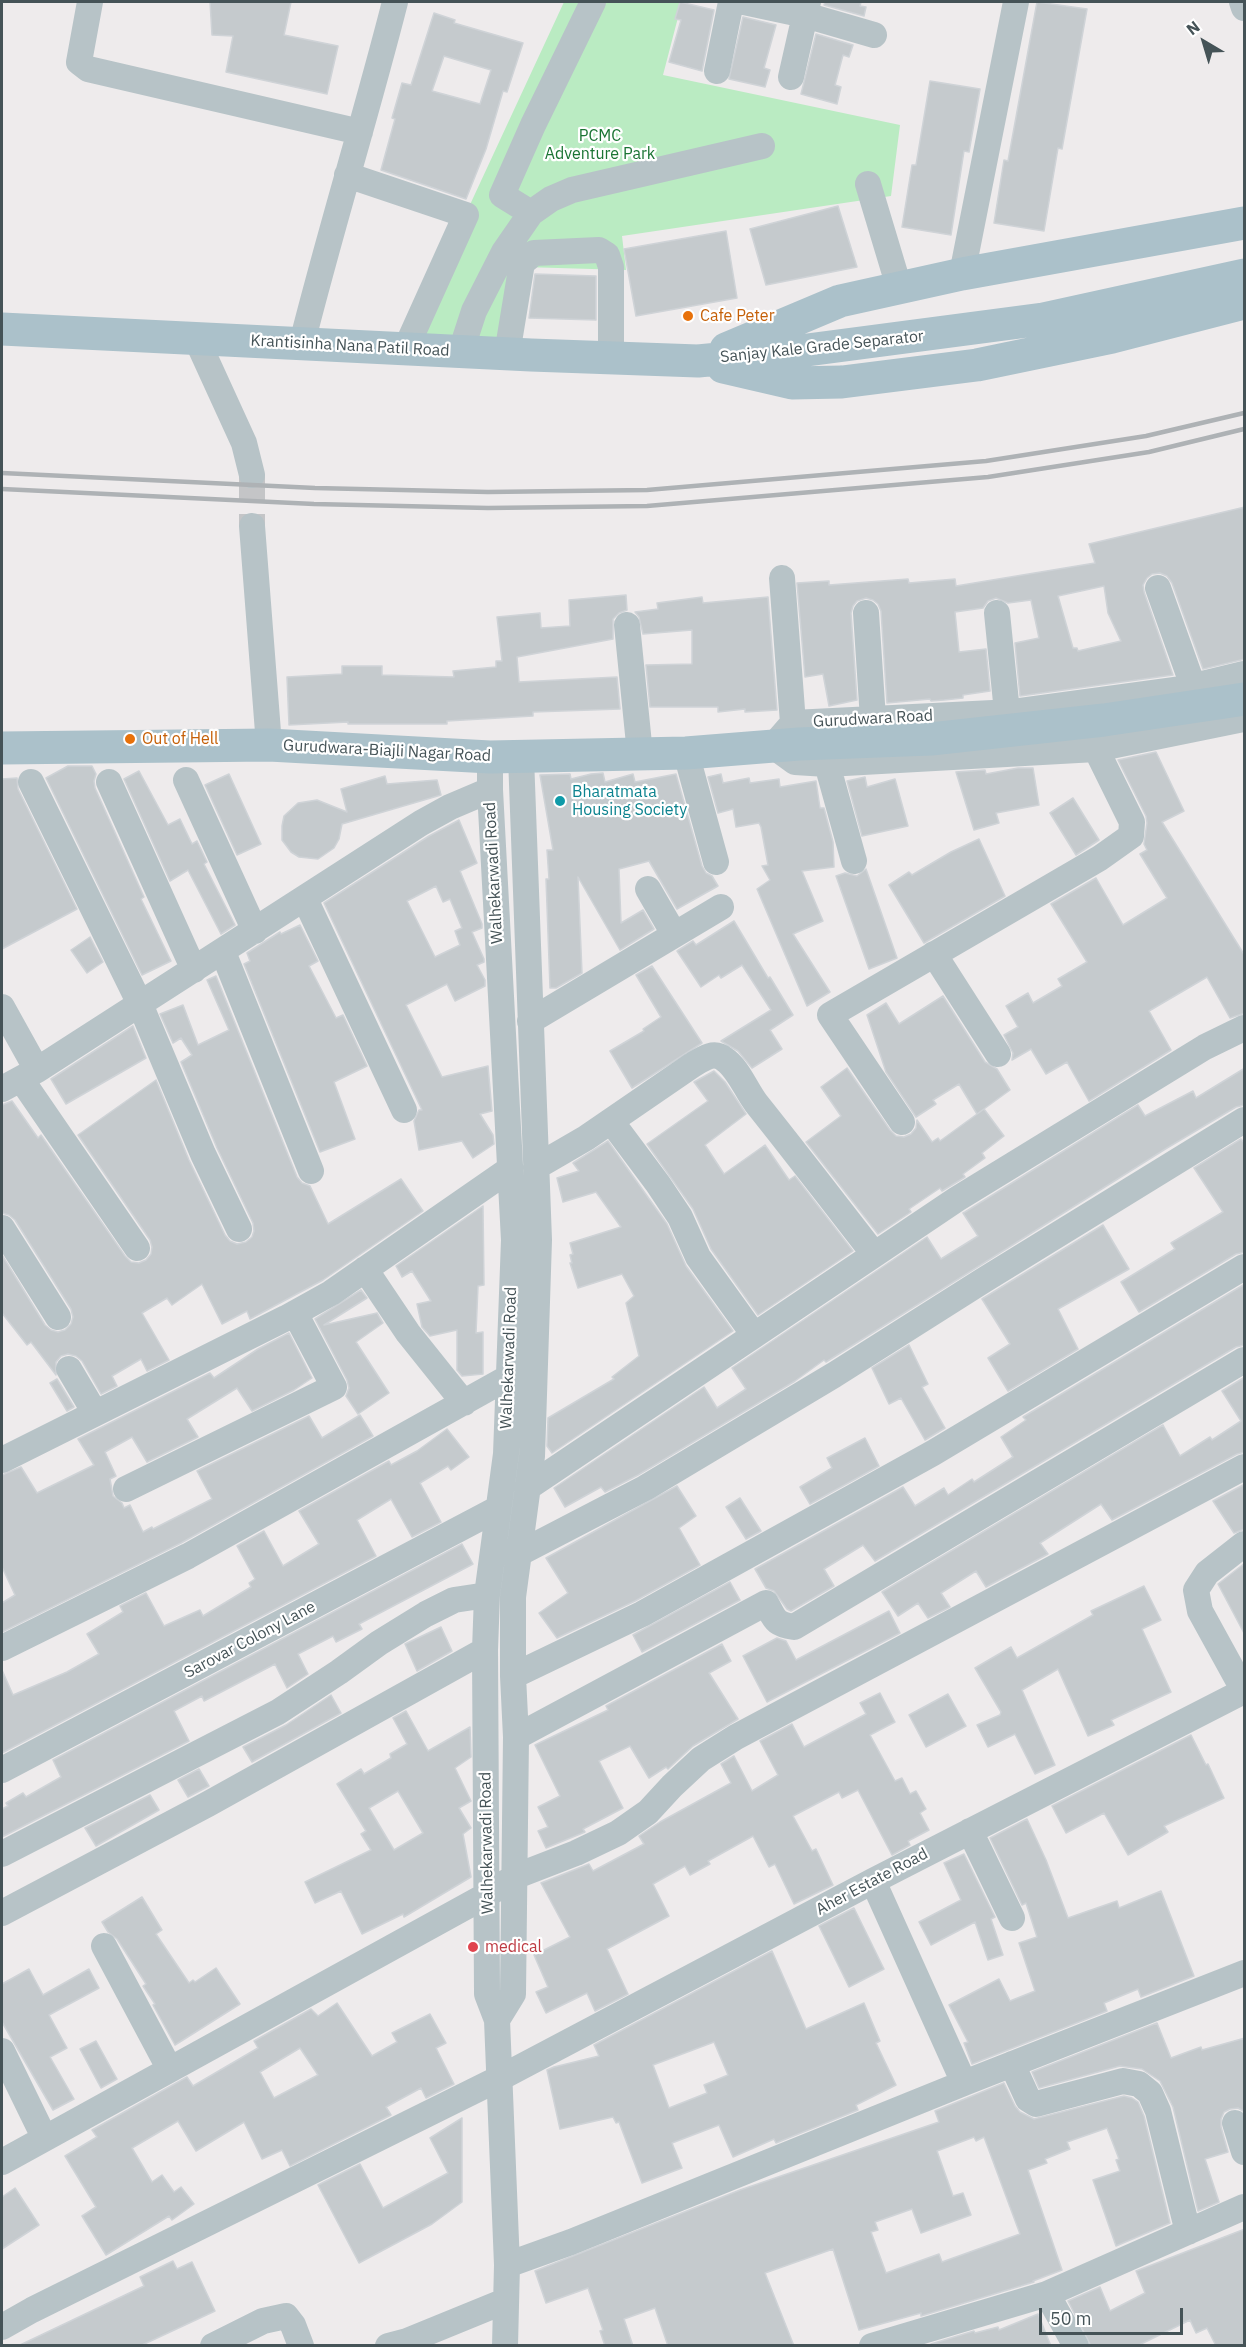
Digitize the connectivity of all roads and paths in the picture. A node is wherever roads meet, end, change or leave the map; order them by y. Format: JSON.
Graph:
{"nodes":[{"id":1,"x":90,"y":2,"type":"edge"},
{"id":2,"x":395,"y":2,"type":"edge"},
{"id":3,"x":593,"y":2,"type":"edge"},
{"id":4,"x":731,"y":2,"type":"edge"},
{"id":5,"x":744,"y":2,"type":"edge"},
{"id":6,"x":1016,"y":2,"type":"edge"},
{"id":7,"x":1242,"y":2,"type":"edge"},
{"id":8,"x":806,"y":8,"type":"edge"},
{"id":9,"x":1245,"y":8,"type":"edge"},
{"id":10,"x":874,"y":35,"type":"dead end"},
{"id":11,"x":717,"y":71,"type":"dead end"},
{"id":12,"x":791,"y":77,"type":"dead end"},
{"id":13,"x":360,"y":132,"type":"junction"},
{"id":14,"x":762,"y":146,"type":"dead end"},
{"id":15,"x":347,"y":175,"type":"junction"},
{"id":16,"x":868,"y":184,"type":"dead end"},
{"id":17,"x":531,"y":213,"type":"junction"},
{"id":18,"x":1245,"y":223,"type":"edge"},
{"id":19,"x":962,"y":274,"type":"junction"},
{"id":20,"x":1245,"y":276,"type":"edge"},
{"id":21,"x":899,"y":287,"type":"junction"},
{"id":22,"x":1245,"y":303,"type":"edge"},
{"id":23,"x":2,"y":329,"type":"edge"},
{"id":24,"x":196,"y":338,"type":"junction"},
{"id":25,"x":302,"y":343,"type":"junction"},
{"id":26,"x":406,"y":348,"type":"junction"},
{"id":27,"x":461,"y":351,"type":"junction"},
{"id":28,"x":507,"y":354,"type":"junction"},
{"id":29,"x":611,"y":358,"type":"junction"},
{"id":30,"x":698,"y":361,"type":"junction"},
{"id":31,"x":252,"y":475,"type":"tunnel mouth"},
{"id":32,"x":252,"y":526,"type":"tunnel mouth"},
{"id":33,"x":782,"y":578,"type":"dead end"},
{"id":34,"x":1158,"y":588,"type":"dead end"},
{"id":35,"x":997,"y":613,"type":"dead end"},
{"id":36,"x":866,"y":614,"type":"dead end"},
{"id":37,"x":627,"y":625,"type":"dead end"},
{"id":38,"x":1245,"y":674,"type":"edge"},
{"id":39,"x":1193,"y":686,"type":"junction"},
{"id":40,"x":1245,"y":699,"type":"edge"},
{"id":41,"x":1007,"y":712,"type":"junction"},
{"id":42,"x":873,"y":719,"type":"junction"},
{"id":43,"x":1245,"y":719,"type":"edge"},
{"id":44,"x":783,"y":734,"type":"junction"},
{"id":45,"x":269,"y":745,"type":"junction"},
{"id":46,"x":2,"y":748,"type":"edge"},
{"id":47,"x":1096,"y":749,"type":"junction"},
{"id":48,"x":686,"y":753,"type":"junction"},
{"id":49,"x":640,"y":754,"type":"junction"},
{"id":50,"x":506,"y":757,"type":"junction"},
{"id":51,"x":827,"y":764,"type":"junction"},
{"id":52,"x":186,"y":780,"type":"dead end"},
{"id":53,"x":31,"y":782,"type":"dead end"},
{"id":54,"x":109,"y":782,"type":"dead end"},
{"id":55,"x":490,"y":790,"type":"junction"},
{"id":56,"x":854,"y":861,"type":"dead end"},
{"id":57,"x":716,"y":862,"type":"dead end"},
{"id":58,"x":648,"y":889,"type":"dead end"},
{"id":59,"x":305,"y":898,"type":"junction"},
{"id":60,"x":721,"y":907,"type":"dead end"},
{"id":61,"x":255,"y":931,"type":"junction"},
{"id":62,"x":674,"y":934,"type":"junction"},
{"id":63,"x":223,"y":952,"type":"junction"},
{"id":64,"x":934,"y":954,"type":"junction"},
{"id":65,"x":194,"y":970,"type":"junction"},
{"id":66,"x":140,"y":1004,"type":"junction"},
{"id":67,"x":2,"y":1007,"type":"edge"},
{"id":68,"x":530,"y":1020,"type":"junction"},
{"id":69,"x":1245,"y":1028,"type":"edge"},
{"id":70,"x":998,"y":1054,"type":"dead end"},
{"id":71,"x":20,"y":1079,"type":"edge"},
{"id":72,"x":404,"y":1110,"type":"dead end"},
{"id":73,"x":1245,"y":1120,"type":"edge"},
{"id":74,"x":611,"y":1121,"type":"junction"},
{"id":75,"x":902,"y":1122,"type":"dead end"},
{"id":76,"x":536,"y":1167,"type":"junction"},
{"id":77,"x":510,"y":1169,"type":"junction"},
{"id":78,"x":311,"y":1171,"type":"dead end"},
{"id":79,"x":537,"y":1197,"type":"junction"},
{"id":80,"x":511,"y":1198,"type":"junction"},
{"id":81,"x":2,"y":1228,"type":"edge"},
{"id":82,"x":239,"y":1229,"type":"dead end"},
{"id":83,"x":137,"y":1248,"type":"dead end"},
{"id":84,"x":874,"y":1254,"type":"junction"},
{"id":85,"x":1245,"y":1266,"type":"edge"},
{"id":86,"x":365,"y":1269,"type":"junction"},
{"id":87,"x":295,"y":1313,"type":"junction"},
{"id":88,"x":58,"y":1317,"type":"dead end"},
{"id":89,"x":754,"y":1335,"type":"junction"},
{"id":90,"x":1245,"y":1360,"type":"edge"},
{"id":91,"x":69,"y":1369,"type":"dead end"},
{"id":92,"x":509,"y":1377,"type":"junction"},
{"id":93,"x":464,"y":1403,"type":"junction"},
{"id":94,"x":95,"y":1413,"type":"junction"},
{"id":95,"x":2,"y":1460,"type":"edge"},
{"id":96,"x":1245,"y":1467,"type":"edge"},
{"id":97,"x":527,"y":1488,"type":"junction"},
{"id":98,"x":126,"y":1489,"type":"dead end"},
{"id":99,"x":497,"y":1509,"type":"junction"},
{"id":100,"x":1245,"y":1544,"type":"edge"},
{"id":101,"x":493,"y":1549,"type":"junction"},
{"id":102,"x":518,"y":1554,"type":"junction"},
{"id":103,"x":487,"y":1595,"type":"junction"},
{"id":104,"x":2,"y":1648,"type":"edge"},
{"id":105,"x":485,"y":1650,"type":"junction"},
{"id":106,"x":513,"y":1676,"type":"junction"},
{"id":107,"x":1244,"y":1691,"type":"edge"},
{"id":108,"x":516,"y":1737,"type":"junction"},
{"id":109,"x":2,"y":1770,"type":"edge"},
{"id":110,"x":970,"y":1832,"type":"junction"},
{"id":111,"x":2,"y":1854,"type":"edge"},
{"id":112,"x":514,"y":1877,"type":"junction"},
{"id":113,"x":873,"y":1881,"type":"junction"},
{"id":114,"x":487,"y":1895,"type":"junction"},
{"id":115,"x":2,"y":1912,"type":"edge"},
{"id":116,"x":1012,"y":1918,"type":"dead end"},
{"id":117,"x":104,"y":1946,"type":"dead end"},
{"id":118,"x":1245,"y":1973,"type":"edge"},
{"id":119,"x":497,"y":2020,"type":"junction"},
{"id":120,"x":2,"y":2051,"type":"edge"},
{"id":121,"x":1012,"y":2064,"type":"junction"},
{"id":122,"x":169,"y":2068,"type":"junction"},
{"id":123,"x":500,"y":2078,"type":"junction"},
{"id":124,"x":964,"y":2083,"type":"junction"},
{"id":125,"x":1235,"y":2123,"type":"dead end"},
{"id":126,"x":44,"y":2137,"type":"junction"},
{"id":127,"x":1245,"y":2152,"type":"edge"},
{"id":128,"x":2,"y":2162,"type":"edge"},
{"id":129,"x":1245,"y":2207,"type":"edge"},
{"id":130,"x":1188,"y":2232,"type":"junction"},
{"id":131,"x":507,"y":2265,"type":"junction"},
{"id":132,"x":1047,"y":2294,"type":"junction"},
{"id":133,"x":505,"y":2301,"type":"junction"},
{"id":134,"x":2,"y":2327,"type":"edge"},
{"id":135,"x":213,"y":2346,"type":"edge"},
{"id":136,"x":301,"y":2346,"type":"edge"},
{"id":137,"x":388,"y":2346,"type":"edge"},
{"id":138,"x":505,"y":2346,"type":"edge"},
{"id":139,"x":872,"y":2346,"type":"edge"},
{"id":140,"x":1076,"y":2346,"type":"edge"}],
"edges":[{"from":1,"to":13,"type":"street"},
{"from":2,"to":13,"type":"street"},
{"from":3,"to":17,"type":"street"},
{"from":4,"to":11,"type":"street"},
{"from":5,"to":8,"type":"street"},
{"from":6,"to":19,"type":"street"},
{"from":7,"to":9,"type":"street"},
{"from":8,"to":10,"type":"street"},
{"from":8,"to":12,"type":"street"},
{"from":13,"to":15,"type":"street"},
{"from":14,"to":17,"type":"street"},
{"from":15,"to":25,"type":"street"},
{"from":15,"to":26,"type":"street"},
{"from":16,"to":21,"type":"street"},
{"from":17,"to":27,"type":"street"},
{"from":18,"to":19,"type":"main road"},
{"from":19,"to":21,"type":"main road"},
{"from":20,"to":30,"type":"main road","name":"Sanjay Kale Grade Separator"},
{"from":21,"to":30,"type":"main road"},
{"from":22,"to":30,"type":"main road","name":"Sanjay Kale Grade Separator"},
{"from":23,"to":24,"type":"main road","name":"Krantisinha Nana Patil Road"},
{"from":24,"to":25,"type":"main road","name":"Krantisinha Nana Patil Road"},
{"from":24,"to":31,"type":"street"},
{"from":25,"to":26,"type":"main road","name":"Krantisinha Nana Patil Road"},
{"from":26,"to":27,"type":"main road","name":"Krantisinha Nana Patil Road"},
{"from":27,"to":28,"type":"main road","name":"Krantisinha Nana Patil Road"},
{"from":28,"to":29,"type":"main road","name":"Krantisinha Nana Patil Road"},
{"from":28,"to":29,"type":"street"},
{"from":29,"to":30,"type":"main road","name":"Krantisinha Nana Patil Road"},
{"from":32,"to":45,"type":"street"},
{"from":33,"to":44,"type":"street"},
{"from":34,"to":39,"type":"street"},
{"from":35,"to":41,"type":"street"},
{"from":36,"to":42,"type":"street"},
{"from":37,"to":49,"type":"street"},
{"from":38,"to":39,"type":"street","name":"Gurudwara Road"},
{"from":39,"to":41,"type":"street","name":"Gurudwara Road"},
{"from":40,"to":44,"type":"main road","name":"Gurudwara-Biajli Nagar Road"},
{"from":41,"to":42,"type":"street","name":"Gurudwara Road"},
{"from":42,"to":44,"type":"street","name":"Gurudwara Road"},
{"from":43,"to":47,"type":"street"},
{"from":44,"to":48,"type":"main road","name":"Gurudwara-Biajli Nagar Road"},
{"from":44,"to":51,"type":"street"},
{"from":45,"to":46,"type":"main road","name":"Gurudwara-Biajli Nagar Road"},
{"from":45,"to":50,"type":"main road","name":"Gurudwara-Biajli Nagar Road"},
{"from":47,"to":51,"type":"street"},
{"from":47,"to":64,"type":"street"},
{"from":48,"to":49,"type":"main road","name":"Gurudwara-Biajli Nagar Road"},
{"from":48,"to":57,"type":"street"},
{"from":49,"to":50,"type":"main road","name":"Gurudwara-Biajli Nagar Road"},
{"from":50,"to":55,"type":"street","name":"Walhekarwadi Road"},
{"from":50,"to":68,"type":"street","name":"Walhekarwadi Road"},
{"from":51,"to":56,"type":"street"},
{"from":52,"to":61,"type":"street"},
{"from":53,"to":66,"type":"street"},
{"from":54,"to":65,"type":"street"},
{"from":55,"to":59,"type":"street"},
{"from":55,"to":77,"type":"street","name":"Walhekarwadi Road"},
{"from":58,"to":62,"type":"street"},
{"from":59,"to":61,"type":"street"},
{"from":59,"to":72,"type":"street"},
{"from":60,"to":62,"type":"street"},
{"from":61,"to":63,"type":"street"},
{"from":62,"to":68,"type":"street"},
{"from":63,"to":65,"type":"street"},
{"from":63,"to":78,"type":"street"},
{"from":64,"to":70,"type":"street"},
{"from":64,"to":75,"type":"street"},
{"from":65,"to":66,"type":"street"},
{"from":66,"to":71,"type":"street"},
{"from":66,"to":82,"type":"street"},
{"from":67,"to":71,"type":"street"},
{"from":68,"to":76,"type":"street","name":"Walhekarwadi Road"},
{"from":69,"to":84,"type":"street"},
{"from":71,"to":83,"type":"street"},
{"from":73,"to":102,"type":"street"},
{"from":74,"to":76,"type":"street"},
{"from":74,"to":84,"type":"street"},
{"from":74,"to":89,"type":"street"},
{"from":76,"to":79,"type":"street","name":"Walhekarwadi Road"},
{"from":77,"to":80,"type":"street","name":"Walhekarwadi Road"},
{"from":77,"to":86,"type":"street"},
{"from":79,"to":80,"type":"street"},
{"from":79,"to":97,"type":"street","name":"Walhekarwadi Road"},
{"from":80,"to":92,"type":"street","name":"Walhekarwadi Road"},
{"from":81,"to":88,"type":"street"},
{"from":84,"to":89,"type":"street"},
{"from":85,"to":106,"type":"street"},
{"from":86,"to":87,"type":"street"},
{"from":86,"to":93,"type":"street"},
{"from":87,"to":94,"type":"street"},
{"from":87,"to":98,"type":"street"},
{"from":89,"to":97,"type":"street"},
{"from":90,"to":108,"type":"street"},
{"from":91,"to":94,"type":"street"},
{"from":92,"to":93,"type":"street"},
{"from":92,"to":99,"type":"street","name":"Walhekarwadi Road"},
{"from":93,"to":104,"type":"street"},
{"from":94,"to":95,"type":"street"},
{"from":96,"to":112,"type":"street"},
{"from":97,"to":102,"type":"street","name":"Walhekarwadi Road"},
{"from":99,"to":101,"type":"street","name":"Walhekarwadi Road"},
{"from":99,"to":109,"type":"street","name":"Sarovar Colony Lane"},
{"from":100,"to":107,"type":"street"},
{"from":101,"to":102,"type":"street"},
{"from":101,"to":103,"type":"street","name":"Walhekarwadi Road"},
{"from":102,"to":106,"type":"street","name":"Walhekarwadi Road"},
{"from":103,"to":105,"type":"street","name":"Walhekarwadi Road"},
{"from":103,"to":111,"type":"street"},
{"from":105,"to":114,"type":"street","name":"Walhekarwadi Road"},
{"from":105,"to":115,"type":"street"},
{"from":106,"to":108,"type":"street","name":"Walhekarwadi Road"},
{"from":107,"to":110,"type":"street","name":"Aher Estate Road"},
{"from":108,"to":112,"type":"street","name":"Walhekarwadi Road"},
{"from":110,"to":113,"type":"street","name":"Aher Estate Road"},
{"from":110,"to":116,"type":"street"},
{"from":112,"to":114,"type":"street"},
{"from":112,"to":119,"type":"street","name":"Walhekarwadi Road"},
{"from":113,"to":123,"type":"street","name":"Aher Estate Road"},
{"from":113,"to":124,"type":"street"},
{"from":114,"to":119,"type":"street","name":"Walhekarwadi Road"},
{"from":114,"to":122,"type":"street"},
{"from":117,"to":122,"type":"street"},
{"from":118,"to":121,"type":"street"},
{"from":119,"to":123,"type":"street"},
{"from":120,"to":126,"type":"street"},
{"from":121,"to":124,"type":"street"},
{"from":121,"to":130,"type":"street"},
{"from":122,"to":126,"type":"street"},
{"from":123,"to":131,"type":"street"},
{"from":123,"to":134,"type":"street","name":"Aher Estate Road"},
{"from":124,"to":131,"type":"street"},
{"from":125,"to":127,"type":"street"},
{"from":126,"to":128,"type":"street"},
{"from":129,"to":130,"type":"street"},
{"from":130,"to":132,"type":"street"},
{"from":131,"to":133,"type":"street"},
{"from":132,"to":139,"type":"street"},
{"from":132,"to":140,"type":"street"},
{"from":133,"to":137,"type":"street"},
{"from":133,"to":138,"type":"street"},
{"from":135,"to":136,"type":"street"}]}
